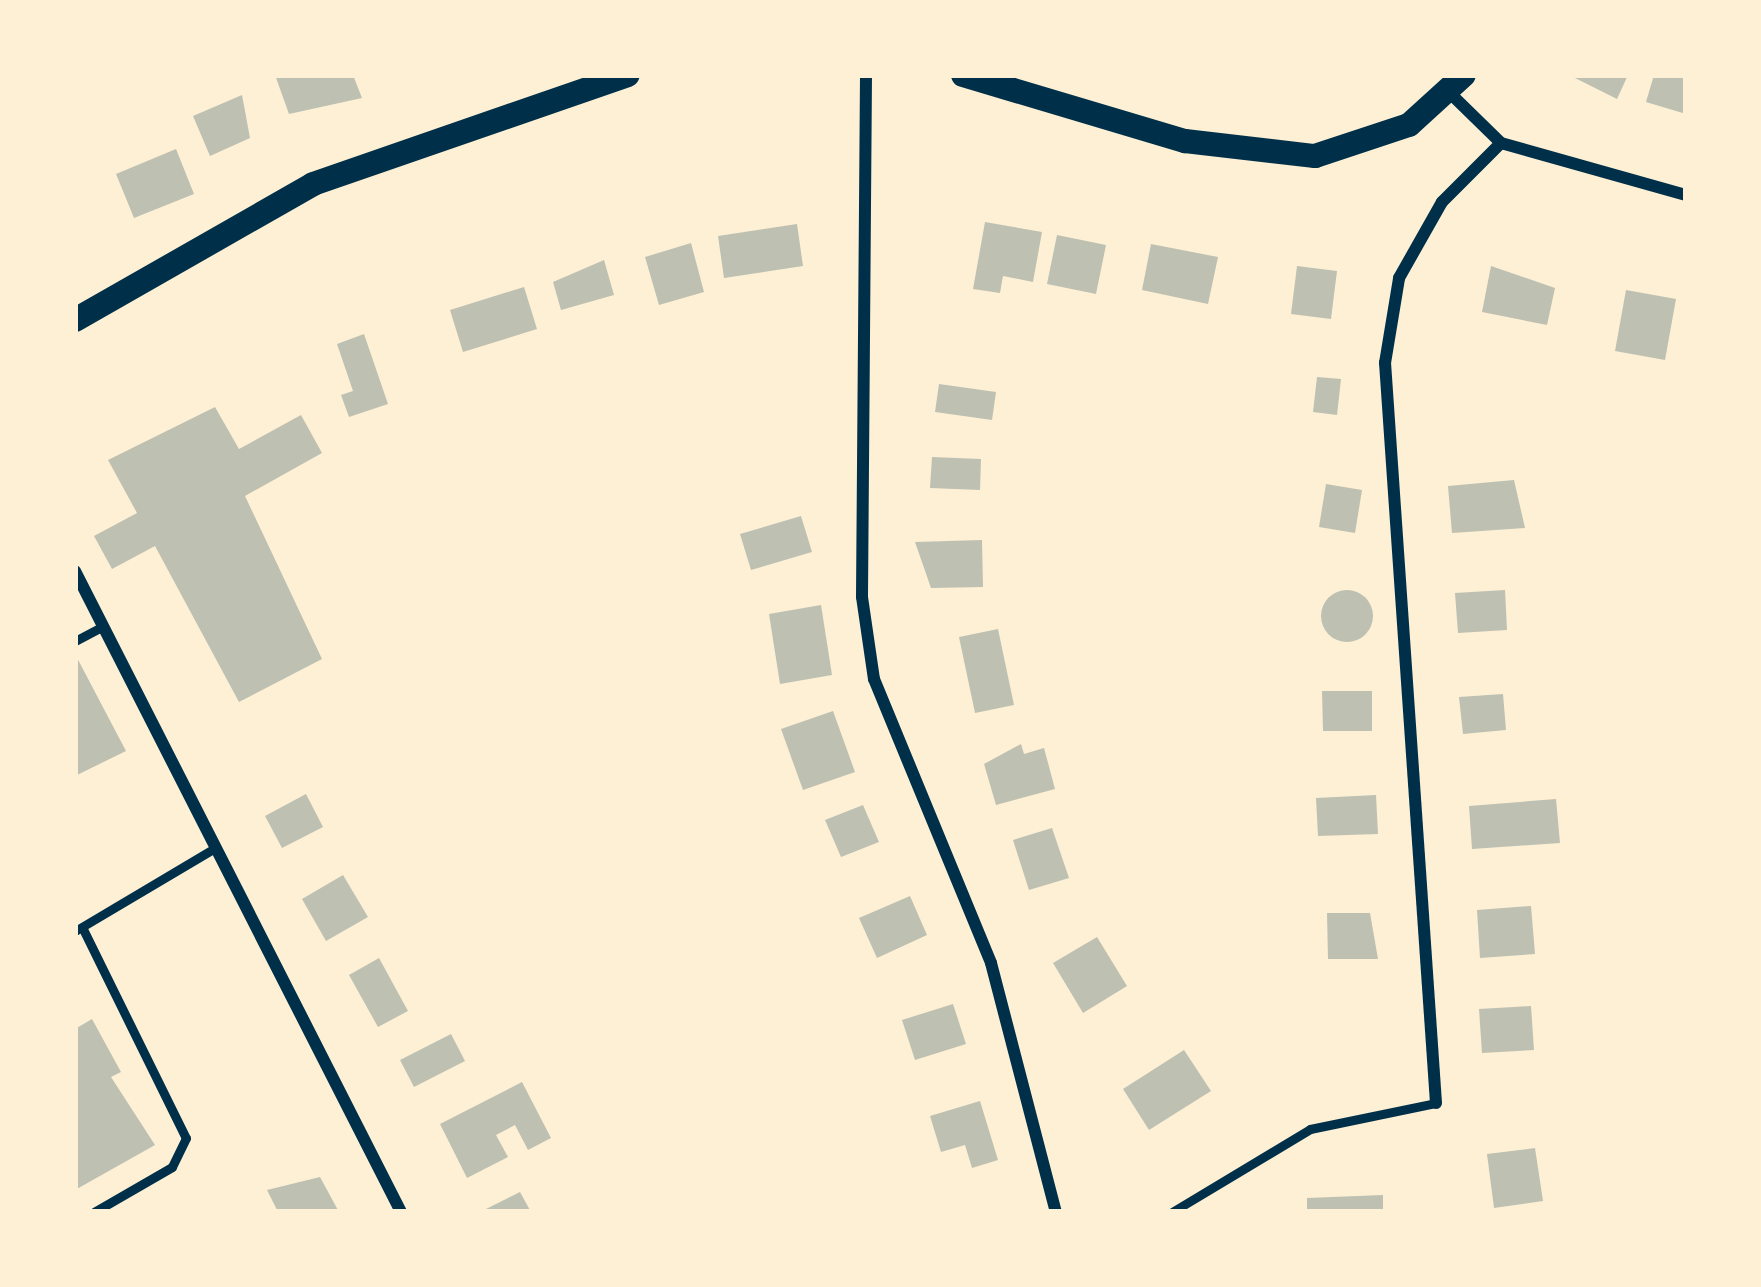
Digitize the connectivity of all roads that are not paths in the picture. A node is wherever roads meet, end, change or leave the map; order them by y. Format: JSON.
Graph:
{"nodes":[{"id":1,"x":628,"y":75,"type":"edge"},
{"id":2,"x":866,"y":75,"type":"edge"},
{"id":3,"x":963,"y":75,"type":"edge"},
{"id":4,"x":1456,"y":84,"type":"edge"},
{"id":5,"x":1501,"y":143,"type":"junction"},
{"id":6,"x":1686,"y":195,"type":"edge"},
{"id":7,"x":75,"y":320,"type":"edge"},
{"id":8,"x":75,"y":571,"type":"edge"},
{"id":9,"x":101,"y":627,"type":"junction"},
{"id":10,"x":75,"y":641,"type":"edge"},
{"id":11,"x":210,"y":851,"type":"junction"},
{"id":12,"x":79,"y":930,"type":"edge"},
{"id":13,"x":1436,"y":1103,"type":"joint"},
{"id":14,"x":94,"y":1212,"type":"edge"},
{"id":15,"x":401,"y":1212,"type":"edge"},
{"id":16,"x":1056,"y":1212,"type":"edge"},
{"id":17,"x":1172,"y":1212,"type":"edge"}],
"edges":[{"from":1,"to":7,"type":"main road"},
{"from":2,"to":16,"type":"street"},
{"from":3,"to":4,"type":"main road"},
{"from":4,"to":5,"type":"street"},
{"from":5,"to":6,"type":"street"},
{"from":5,"to":13,"type":"street"},
{"from":8,"to":9,"type":"street"},
{"from":9,"to":10,"type":"lane"},
{"from":9,"to":11,"type":"street"},
{"from":11,"to":12,"type":"lane"},
{"from":11,"to":15,"type":"street"},
{"from":12,"to":14,"type":"lane"},
{"from":13,"to":17,"type":"lane"}]}
